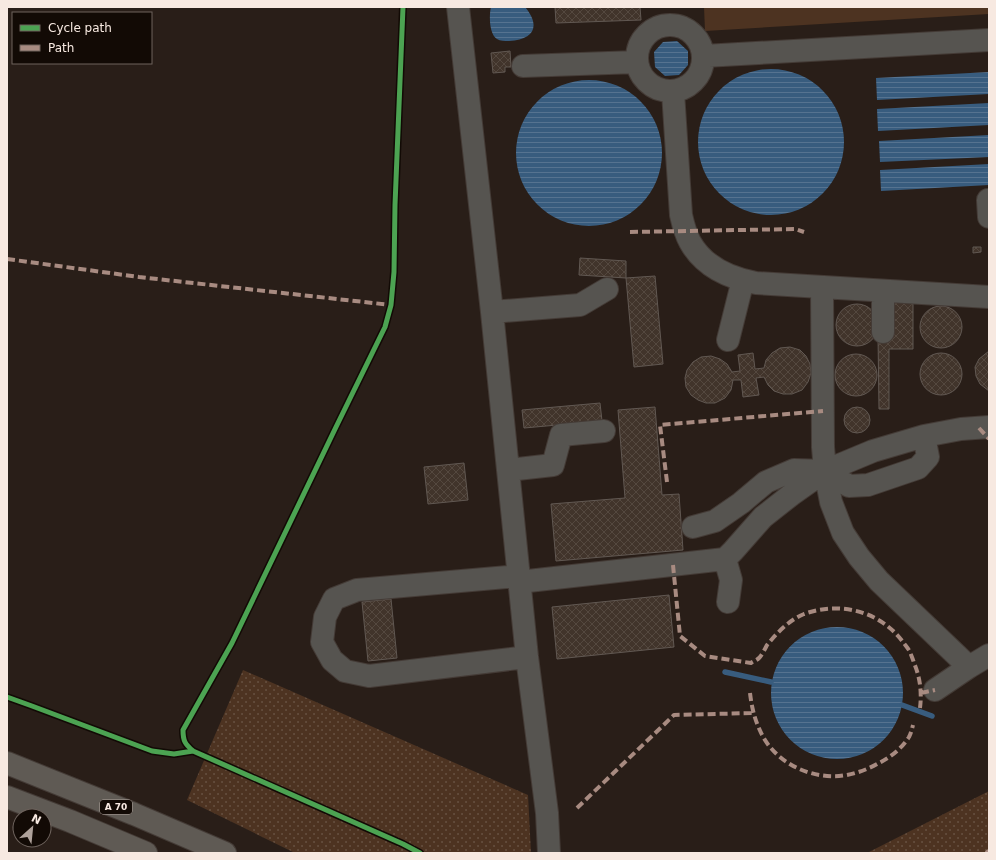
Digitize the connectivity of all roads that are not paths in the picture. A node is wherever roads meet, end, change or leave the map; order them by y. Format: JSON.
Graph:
{"nodes":[{"id":1,"x":458,"y":7,"type":"edge"},
{"id":2,"x":989,"y":40,"type":"edge"},
{"id":3,"x":704,"y":56,"type":"junction"},
{"id":4,"x":637,"y":62,"type":"junction"},
{"id":5,"x":523,"y":66,"type":"dead end"},
{"id":6,"x":673,"y":92,"type":"junction"},
{"id":7,"x":742,"y":280,"type":"junction"},
{"id":8,"x":822,"y":287,"type":"junction"},
{"id":9,"x":607,"y":289,"type":"dead end"},
{"id":10,"x":883,"y":291,"type":"junction"},
{"id":11,"x":989,"y":297,"type":"edge"},
{"id":12,"x":492,"y":312,"type":"junction"},
{"id":13,"x":883,"y":332,"type":"dead end"},
{"id":14,"x":728,"y":340,"type":"dead end"},
{"id":15,"x":989,"y":427,"type":"edge"},
{"id":16,"x":604,"y":432,"type":"dead end"},
{"id":17,"x":924,"y":436,"type":"junction"},
{"id":18,"x":508,"y":470,"type":"junction"},
{"id":19,"x":825,"y":471,"type":"junction"},
{"id":20,"x":693,"y":527,"type":"dead end"},
{"id":21,"x":725,"y":559,"type":"junction"},
{"id":22,"x":519,"y":579,"type":"junction"},
{"id":23,"x":728,"y":602,"type":"dead end"},
{"id":24,"x":989,"y":654,"type":"edge"},
{"id":25,"x":527,"y":657,"type":"junction"},
{"id":26,"x":969,"y":667,"type":"junction"},
{"id":27,"x":935,"y":690,"type":"dead end"},
{"id":28,"x":7,"y":763,"type":"edge"},
{"id":29,"x":7,"y":797,"type":"edge"},
{"id":30,"x":146,"y":853,"type":"edge"},
{"id":31,"x":225,"y":853,"type":"edge"},
{"id":32,"x":550,"y":853,"type":"edge"}],
"edges":[{"from":1,"to":12,"type":"lane"},
{"from":2,"to":3,"type":"lane"},
{"from":3,"to":4,"type":"lane"},
{"from":3,"to":6,"type":"lane"},
{"from":4,"to":5,"type":"lane"},
{"from":4,"to":6,"type":"lane"},
{"from":6,"to":7,"type":"lane"},
{"from":7,"to":8,"type":"lane"},
{"from":7,"to":14,"type":"lane"},
{"from":8,"to":10,"type":"lane"},
{"from":8,"to":19,"type":"lane"},
{"from":9,"to":12,"type":"lane"},
{"from":10,"to":11,"type":"lane"},
{"from":10,"to":13,"type":"lane"},
{"from":12,"to":18,"type":"lane"},
{"from":15,"to":17,"type":"lane"},
{"from":16,"to":18,"type":"lane"},
{"from":17,"to":19,"type":"lane"},
{"from":17,"to":19,"type":"lane"},
{"from":18,"to":22,"type":"lane"},
{"from":19,"to":20,"type":"lane"},
{"from":19,"to":21,"type":"lane"},
{"from":19,"to":26,"type":"lane"},
{"from":21,"to":22,"type":"lane"},
{"from":21,"to":23,"type":"lane"},
{"from":22,"to":25,"type":"lane"},
{"from":22,"to":25,"type":"lane"},
{"from":24,"to":26,"type":"lane"},
{"from":25,"to":32,"type":"lane"},
{"from":26,"to":27,"type":"lane"},
{"from":28,"to":31,"type":"highway","number":"A 70"},
{"from":29,"to":30,"type":"highway"}]}
